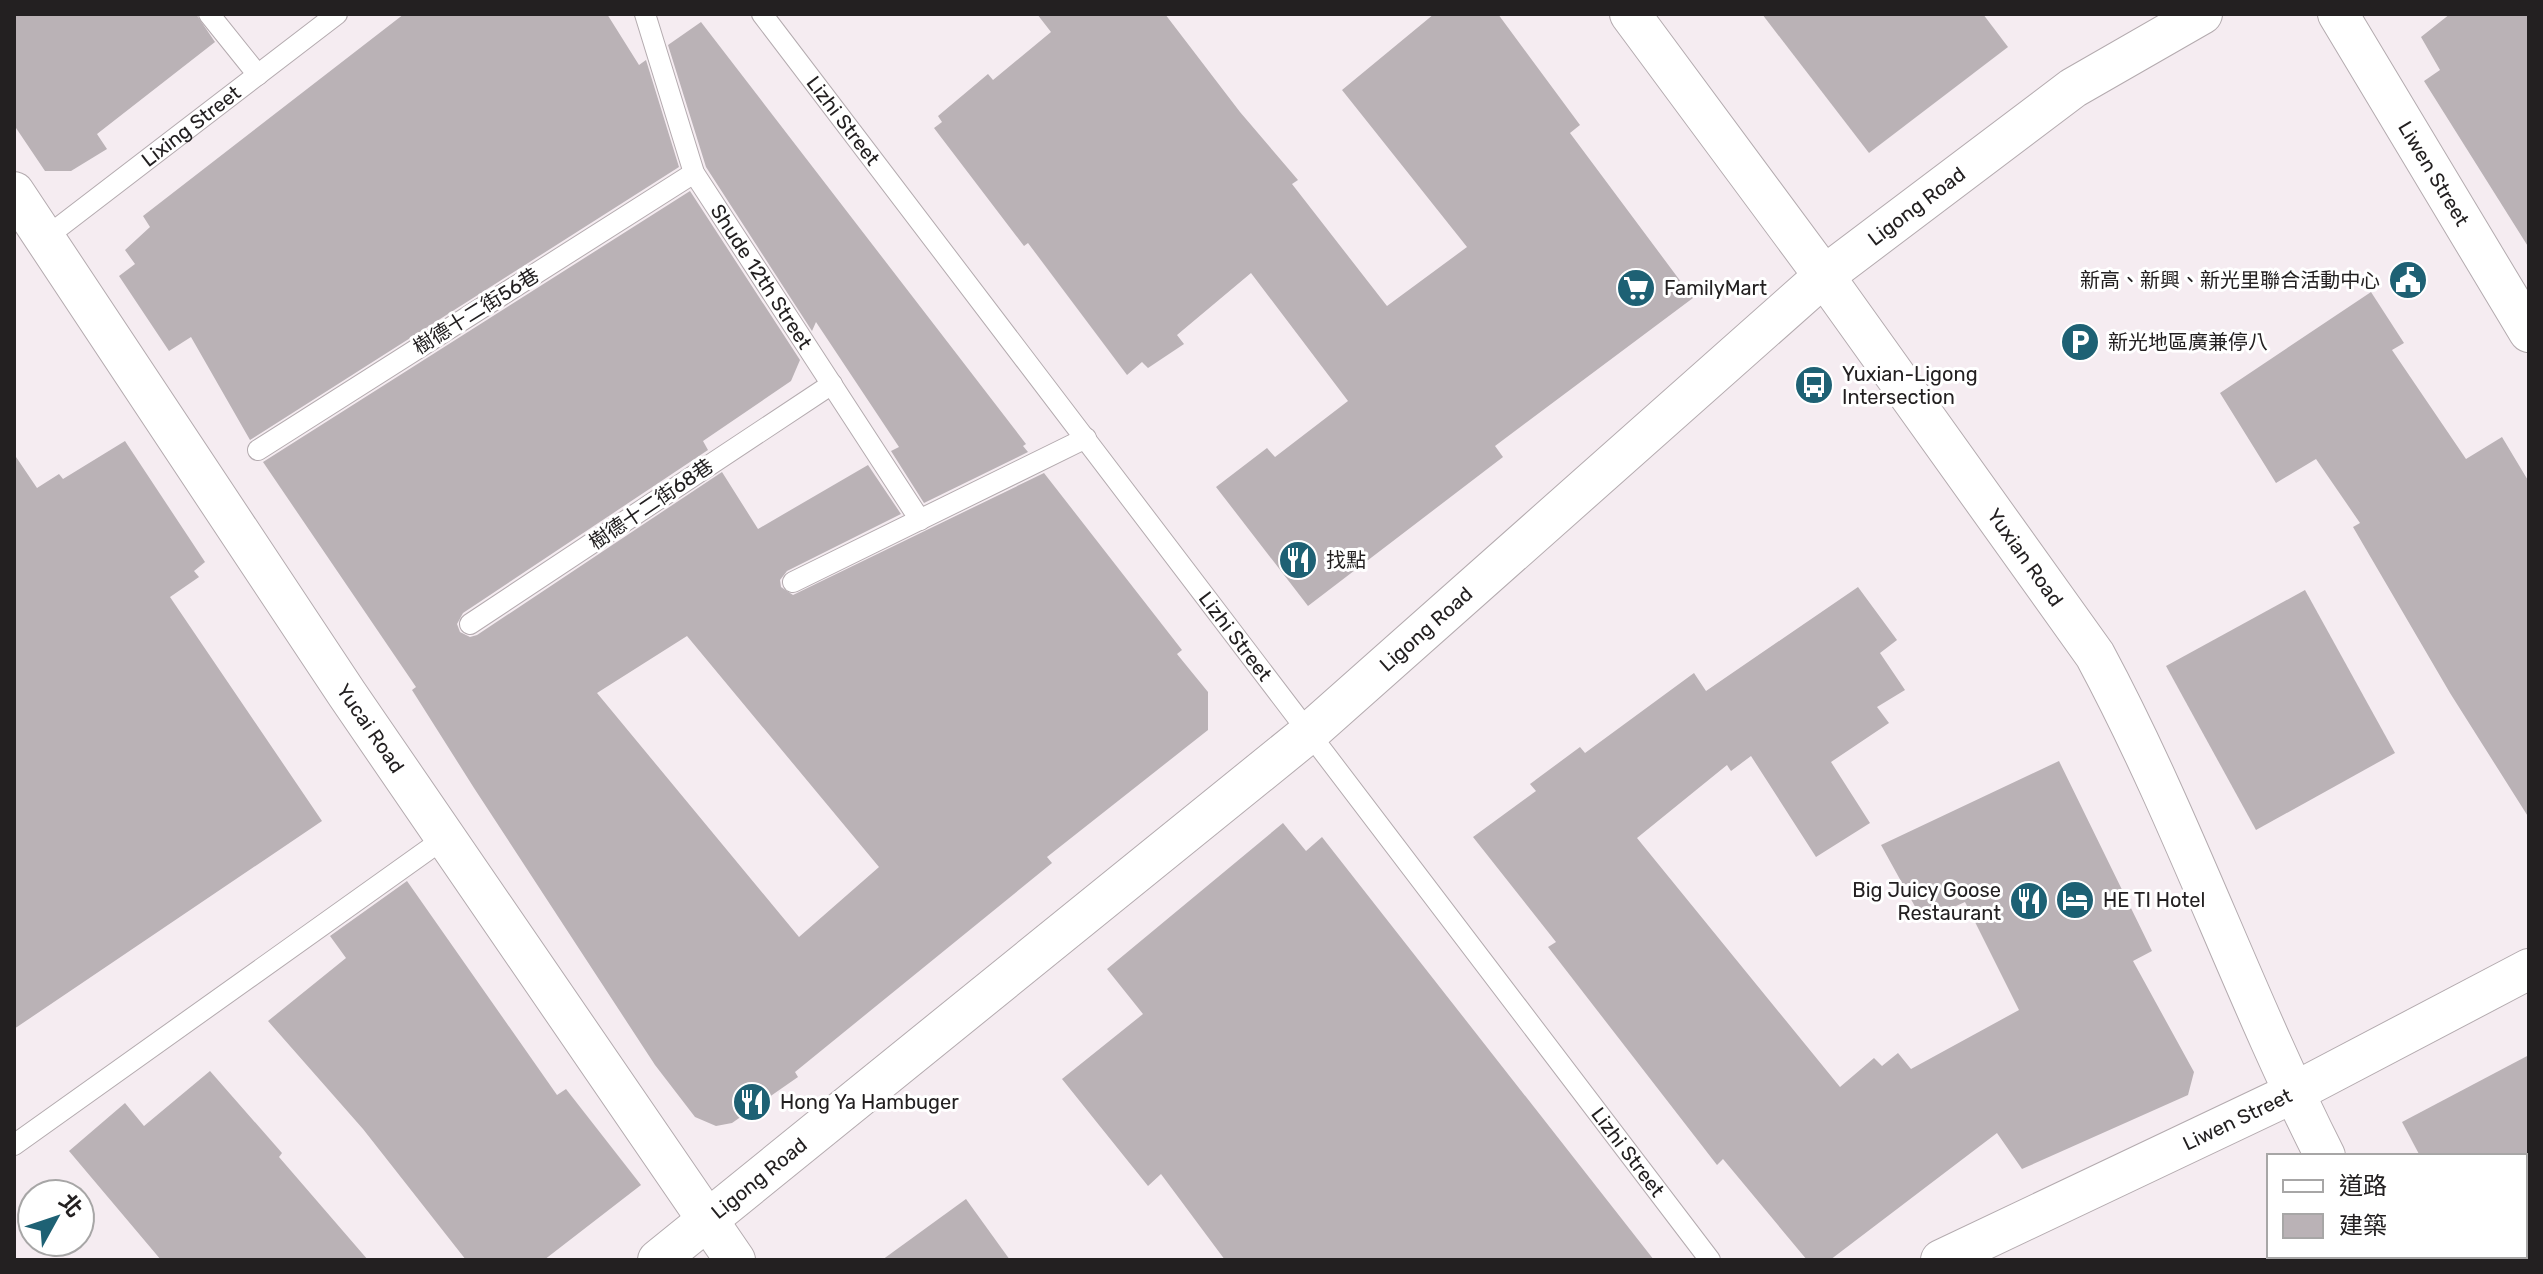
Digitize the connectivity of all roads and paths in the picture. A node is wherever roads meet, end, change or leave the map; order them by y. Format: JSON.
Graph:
{"nodes":[{"id":1,"x":209,"y":14,"type":"edge"},
{"id":2,"x":337,"y":14,"type":"edge"},
{"id":3,"x":645,"y":14,"type":"edge"},
{"id":4,"x":762,"y":14,"type":"edge"},
{"id":5,"x":1630,"y":14,"type":"edge"},
{"id":6,"x":2202,"y":14,"type":"edge"},
{"id":7,"x":2338,"y":14,"type":"edge"},
{"id":8,"x":258,"y":75,"type":"junction"},
{"id":9,"x":694,"y":173,"type":"junction"},
{"id":10,"x":14,"y":192,"type":"edge"},
{"id":11,"x":45,"y":238,"type":"junction"},
{"id":12,"x":1824,"y":276,"type":"junction"},
{"id":13,"x":2529,"y":332,"type":"edge"},
{"id":14,"x":832,"y":384,"type":"junction"},
{"id":15,"x":1086,"y":438,"type":"junction"},
{"id":16,"x":258,"y":450,"type":"dead end"},
{"id":17,"x":920,"y":520,"type":"junction"},
{"id":18,"x":793,"y":582,"type":"dead end"},
{"id":19,"x":470,"y":624,"type":"dead end"},
{"id":20,"x":1310,"y":732,"type":"junction"},
{"id":21,"x":446,"y":837,"type":"junction"},
{"id":22,"x":2529,"y":969,"type":"edge"},
{"id":23,"x":2293,"y":1093,"type":"junction"},
{"id":24,"x":14,"y":1145,"type":"edge"},
{"id":25,"x":2324,"y":1154,"type":"edge"},
{"id":26,"x":707,"y":1219,"type":"junction"},
{"id":27,"x":658,"y":1260,"type":"edge"},
{"id":28,"x":735,"y":1260,"type":"edge"},
{"id":29,"x":1710,"y":1260,"type":"edge"},
{"id":30,"x":1941,"y":1260,"type":"edge"}],
"edges":[{"from":1,"to":8,"type":"lane"},
{"from":2,"to":8,"type":"lane","name":"Lixing Street"},
{"from":3,"to":9,"type":"lane","name":"Shude 12th Street"},
{"from":4,"to":15,"type":"lane","name":"Lizhi Street"},
{"from":5,"to":12,"type":"street","name":"Yuxian Road"},
{"from":6,"to":12,"type":"street","name":"Ligong Road"},
{"from":7,"to":13,"type":"street","name":"Liwen Street"},
{"from":8,"to":11,"type":"lane","name":"Lixing Street"},
{"from":9,"to":14,"type":"lane","name":"Shude 12th Street"},
{"from":9,"to":16,"type":"lane","name":"樹德十二街56巷"},
{"from":10,"to":11,"type":"street","name":"Yucai Road"},
{"from":11,"to":21,"type":"street","name":"Yucai Road"},
{"from":12,"to":20,"type":"street","name":"Ligong Road"},
{"from":12,"to":23,"type":"street","name":"Yuxian Road"},
{"from":14,"to":17,"type":"lane","name":"Shude 12th Street"},
{"from":14,"to":19,"type":"lane","name":"樹德十二街68巷"},
{"from":15,"to":17,"type":"lane"},
{"from":15,"to":20,"type":"lane","name":"Lizhi Street"},
{"from":17,"to":18,"type":"lane"},
{"from":20,"to":26,"type":"street","name":"Ligong Road"},
{"from":20,"to":29,"type":"lane","name":"Lizhi Street"},
{"from":21,"to":24,"type":"lane"},
{"from":21,"to":26,"type":"street","name":"Yucai Road"},
{"from":22,"to":23,"type":"street","name":"Liwen Street"},
{"from":23,"to":25,"type":"street","name":"Yuxian Road"},
{"from":23,"to":30,"type":"street","name":"Liwen Street"},
{"from":26,"to":27,"type":"street","name":"Ligong Road"},
{"from":26,"to":28,"type":"street","name":"Yucai Road"}]}
